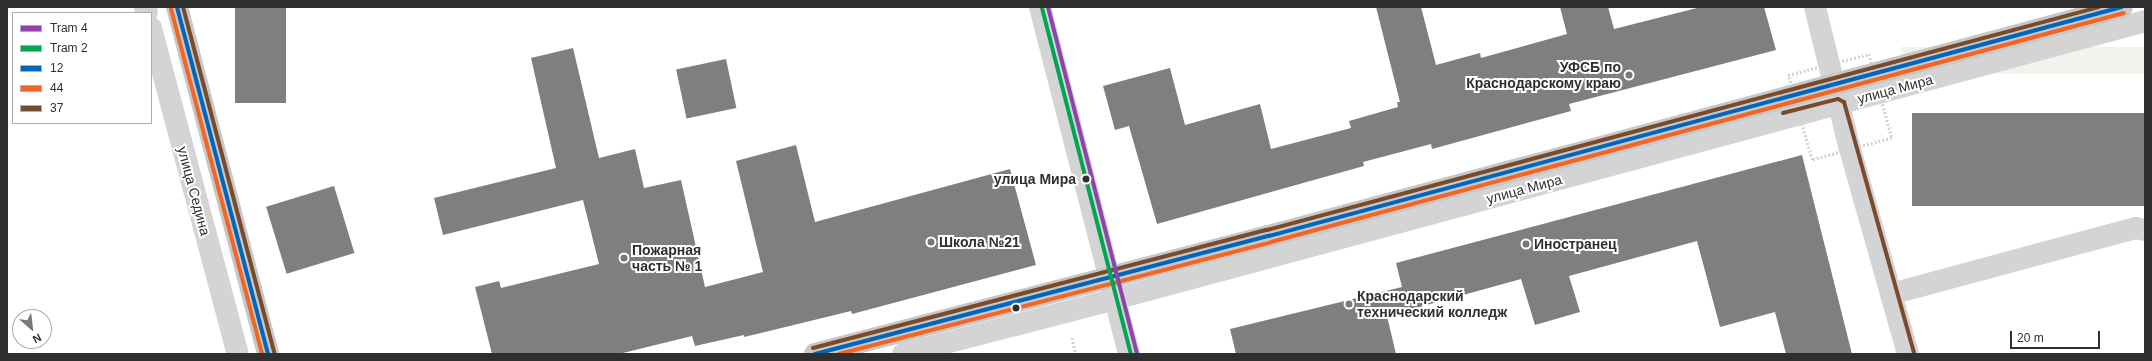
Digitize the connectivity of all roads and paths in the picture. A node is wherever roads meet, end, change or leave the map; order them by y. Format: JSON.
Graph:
{"nodes":[{"id":1,"x":177,"y":7,"type":"edge"},
{"id":2,"x":1040,"y":7,"type":"edge"},
{"id":3,"x":1815,"y":7,"type":"edge"},
{"id":4,"x":2122,"y":7,"type":"edge"},
{"id":5,"x":2145,"y":21,"type":"edge"},
{"id":6,"x":152,"y":32,"type":"edge"},
{"id":7,"x":1834,"y":84,"type":"junction"},
{"id":8,"x":1839,"y":105,"type":"junction"},
{"id":9,"x":2145,"y":230,"type":"edge"},
{"id":10,"x":1110,"y":277,"type":"junction"},
{"id":11,"x":1891,"y":294,"type":"junction"},
{"id":12,"x":1115,"y":299,"type":"junction"},
{"id":13,"x":238,"y":354,"type":"edge"},
{"id":14,"x":268,"y":354,"type":"edge"},
{"id":15,"x":815,"y":354,"type":"edge"},
{"id":16,"x":903,"y":354,"type":"edge"},
{"id":17,"x":1129,"y":354,"type":"edge"},
{"id":18,"x":1908,"y":354,"type":"edge"}],
"edges":[{"from":1,"to":14,"type":"main road"},
{"from":2,"to":10,"type":"street"},
{"from":3,"to":7,"type":"street"},
{"from":4,"to":7,"type":"main road","name":"улица Мира"},
{"from":5,"to":8,"type":"street","name":"улица Мира"},
{"from":6,"to":13,"type":"street","name":"улица Седина"},
{"from":7,"to":8,"type":"street"},
{"from":7,"to":10,"type":"main road","name":"улица Мира"},
{"from":8,"to":11,"type":"street"},
{"from":8,"to":12,"type":"street","name":"улица Мира"},
{"from":9,"to":11,"type":"street"},
{"from":10,"to":12,"type":"street"},
{"from":10,"to":15,"type":"main road","name":"улица Мира"},
{"from":11,"to":18,"type":"street"},
{"from":12,"to":16,"type":"street","name":"улица Мира"},
{"from":12,"to":17,"type":"street"}]}
